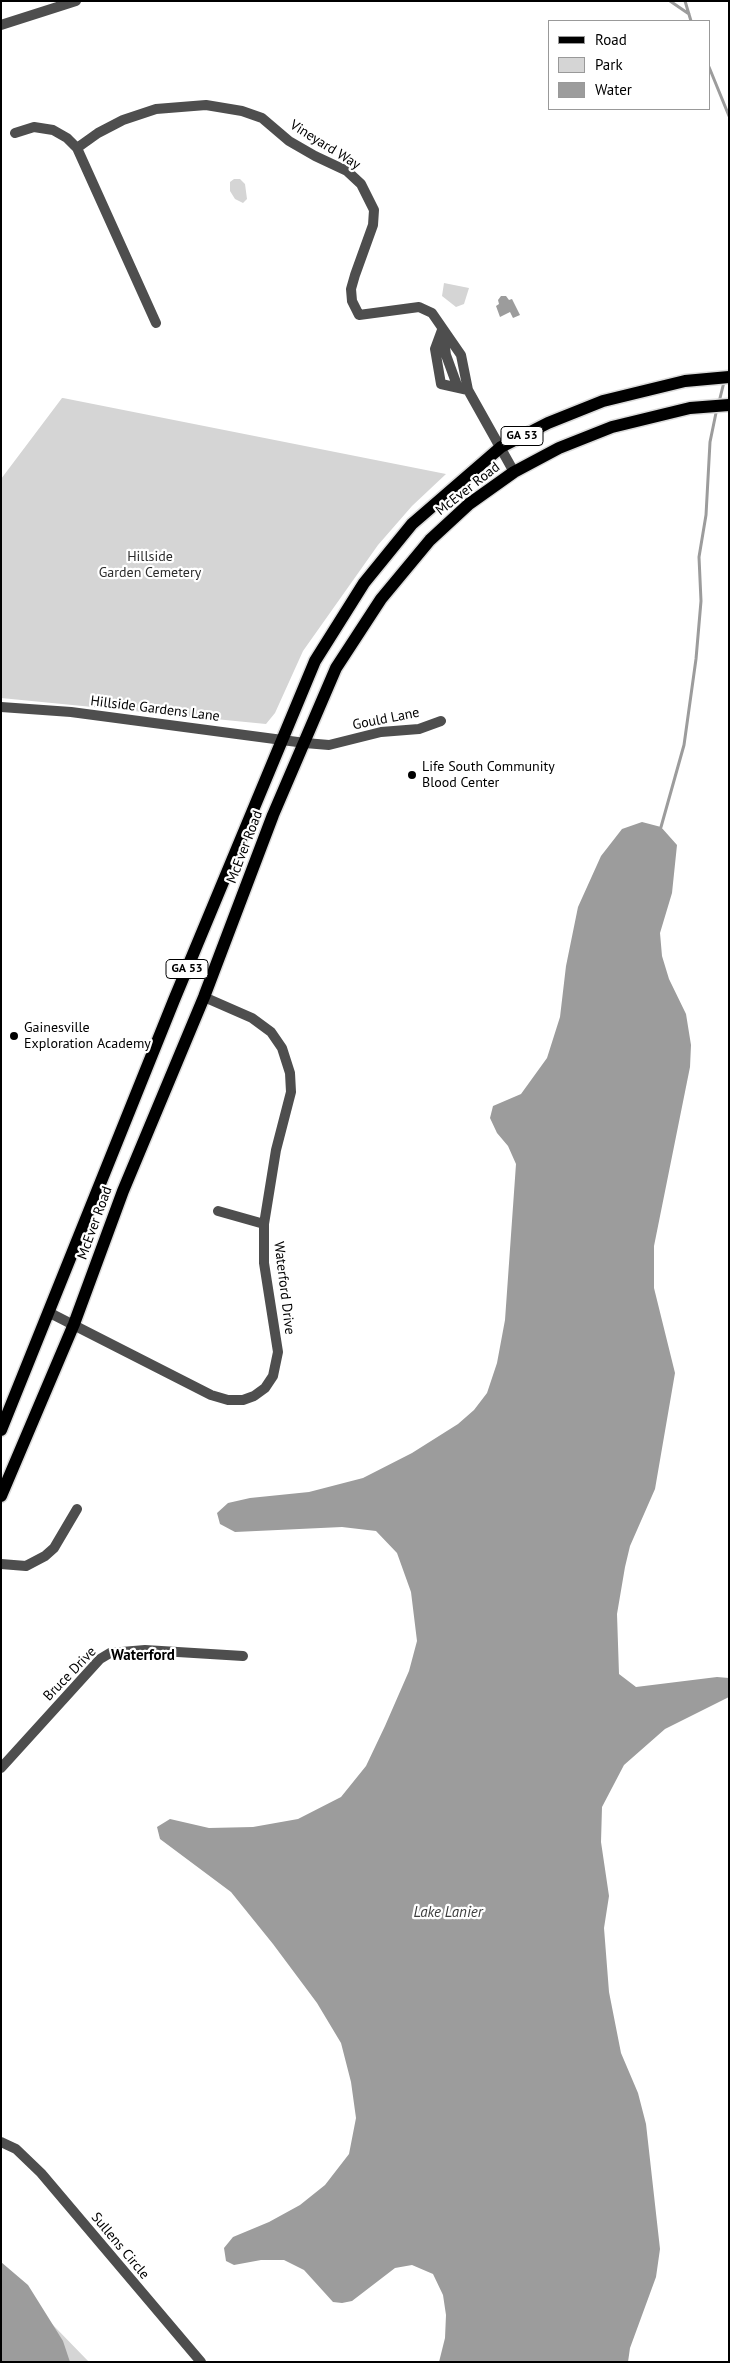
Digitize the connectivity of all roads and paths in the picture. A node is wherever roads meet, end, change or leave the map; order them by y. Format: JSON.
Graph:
{"nodes":[{"id":1,"x":76,"y":1,"type":"edge"},
{"id":2,"x":1,"y":25,"type":"edge"},
{"id":3,"x":15,"y":133,"type":"dead end"},
{"id":4,"x":77,"y":148,"type":"junction"},
{"id":5,"x":156,"y":323,"type":"dead end"},
{"id":6,"x":442,"y":330,"type":"junction"},
{"id":7,"x":729,"y":377,"type":"edge"},
{"id":8,"x":463,"y":389,"type":"junction"},
{"id":9,"x":729,"y":405,"type":"edge"},
{"id":10,"x":501,"y":447,"type":"junction"},
{"id":11,"x":514,"y":472,"type":"junction"},
{"id":12,"x":1,"y":707,"type":"edge"},
{"id":13,"x":442,"y":721,"type":"dead end"},
{"id":14,"x":284,"y":740,"type":"junction"},
{"id":15,"x":305,"y":743,"type":"junction"},
{"id":16,"x":204,"y":997,"type":"junction"},
{"id":17,"x":218,"y":1212,"type":"dead end"},
{"id":18,"x":264,"y":1224,"type":"junction"},
{"id":19,"x":48,"y":1312,"type":"junction"},
{"id":20,"x":74,"y":1324,"type":"junction"},
{"id":21,"x":1,"y":1430,"type":"edge"},
{"id":22,"x":1,"y":1496,"type":"edge"},
{"id":23,"x":77,"y":1509,"type":"dead end"},
{"id":24,"x":1,"y":1564,"type":"edge"},
{"id":25,"x":243,"y":1656,"type":"dead end"},
{"id":26,"x":1,"y":1768,"type":"edge"},
{"id":27,"x":1,"y":2142,"type":"edge"},
{"id":28,"x":201,"y":2362,"type":"edge"}],
"edges":[{"from":1,"to":2,"type":"street"},
{"from":3,"to":4,"type":"street"},
{"from":4,"to":5,"type":"street"},
{"from":4,"to":6,"type":"street","name":"Vineyard Way"},
{"from":6,"to":8,"type":"street"},
{"from":6,"to":8,"type":"street"},
{"from":7,"to":10,"type":"main road","name":"McEver Road","number":"GA 53"},
{"from":8,"to":10,"type":"street"},
{"from":9,"to":11,"type":"main road","name":"McEver Road","number":"GA 53"},
{"from":10,"to":11,"type":"street"},
{"from":10,"to":14,"type":"main road","name":"McEver Road","number":"GA 53"},
{"from":11,"to":15,"type":"main road","name":"McEver Road","number":"GA 53"},
{"from":12,"to":14,"type":"street","name":"Hillside Gardens Lane"},
{"from":13,"to":15,"type":"street","name":"Gould Lane"},
{"from":14,"to":15,"type":"street","name":"Hillside Gardens Lane"},
{"from":14,"to":19,"type":"main road","name":"McEver Road","number":"GA 53"},
{"from":15,"to":16,"type":"main road","name":"McEver Road","number":"GA 53"},
{"from":16,"to":18,"type":"street","name":"Waterford Drive"},
{"from":16,"to":20,"type":"main road","name":"McEver Road","number":"GA 53"},
{"from":17,"to":18,"type":"street"},
{"from":18,"to":20,"type":"street","name":"Waterford Drive"},
{"from":19,"to":20,"type":"street","name":"Waterford Drive"},
{"from":19,"to":21,"type":"main road","name":"McEver Road","number":"GA 53"},
{"from":20,"to":22,"type":"main road","name":"McEver Road","number":"GA 53"},
{"from":23,"to":24,"type":"street"},
{"from":25,"to":26,"type":"street","name":"Bruce Drive"},
{"from":27,"to":28,"type":"street","name":"Sullens Circle"}]}
